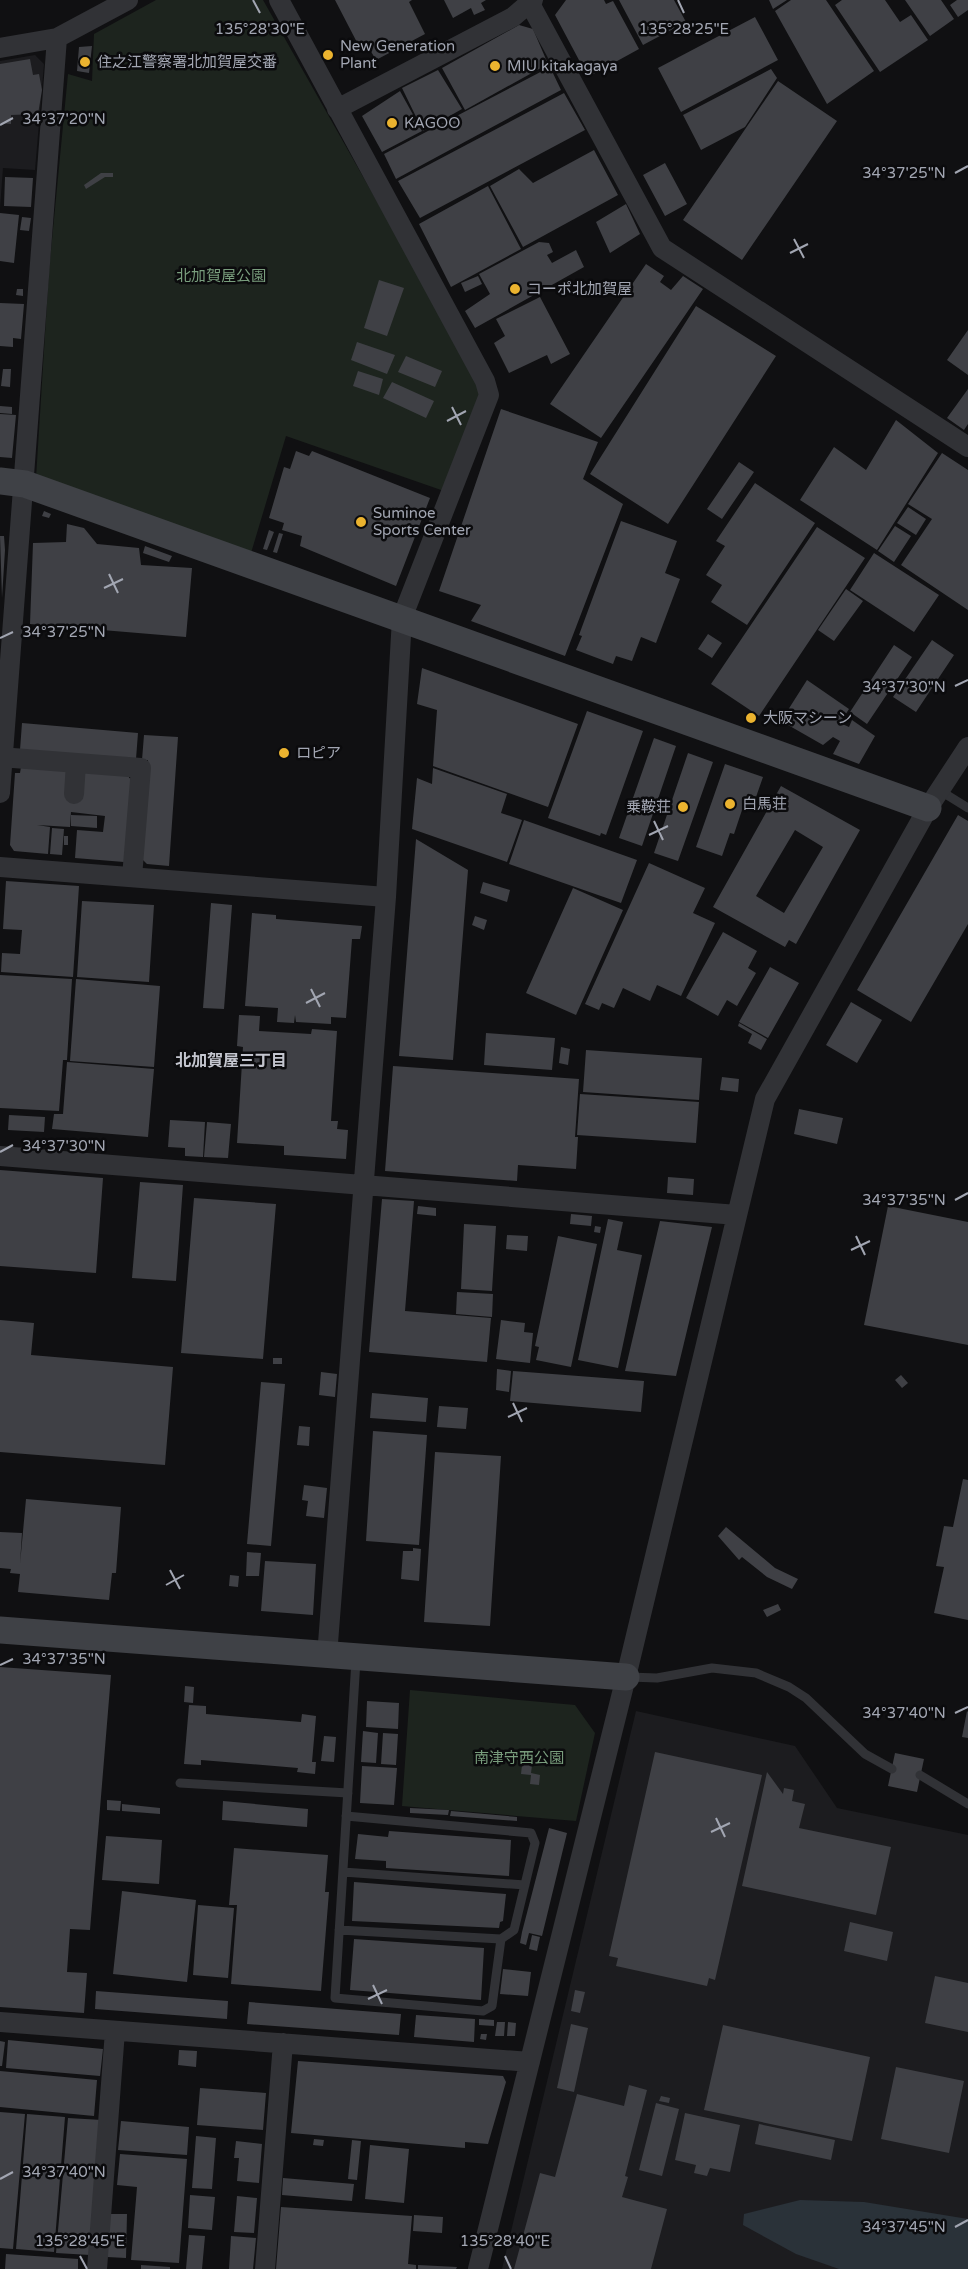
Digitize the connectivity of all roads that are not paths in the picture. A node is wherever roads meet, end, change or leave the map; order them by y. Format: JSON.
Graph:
{"nodes":[{"id":1,"x":128,"y":0,"type":"edge"},
{"id":2,"x":279,"y":0,"type":"edge"},
{"id":3,"x":530,"y":1,"type":"edge"},
{"id":4,"x":57,"y":38,"type":"junction"},
{"id":5,"x":0,"y":48,"type":"edge"},
{"id":6,"x":337,"y":109,"type":"junction"},
{"id":7,"x":968,"y":447,"type":"edge"},
{"id":8,"x":12,"y":482,"type":"edge"},
{"id":9,"x":402,"y":618,"type":"junction"},
{"id":10,"x":968,"y":747,"type":"edge"},
{"id":11,"x":1,"y":757,"type":"edge"},
{"id":12,"x":76,"y":763,"type":"junction"},
{"id":13,"x":0,"y":793,"type":"edge"},
{"id":14,"x":74,"y":794,"type":"dead end"},
{"id":15,"x":934,"y":799,"type":"junction"},
{"id":16,"x":968,"y":808,"type":"edge"},
{"id":17,"x":0,"y":867,"type":"edge"},
{"id":18,"x":132,"y":877,"type":"junction"},
{"id":19,"x":387,"y":897,"type":"junction"},
{"id":20,"x":0,"y":1156,"type":"edge"},
{"id":21,"x":365,"y":1183,"type":"junction"},
{"id":22,"x":737,"y":1215,"type":"junction"},
{"id":23,"x":0,"y":1630,"type":"edge"},
{"id":24,"x":327,"y":1656,"type":"junction"},
{"id":25,"x":356,"y":1658,"type":"junction"},
{"id":26,"x":626,"y":1677,"type":"junction"},
{"id":27,"x":892,"y":1769,"type":"dead end"},
{"id":28,"x":920,"y":1775,"type":"dead end"},
{"id":29,"x":180,"y":1783,"type":"dead end"},
{"id":30,"x":348,"y":1793,"type":"junction"},
{"id":31,"x":968,"y":1804,"type":"edge"},
{"id":32,"x":346,"y":1816,"type":"junction"},
{"id":33,"x":343,"y":1872,"type":"junction"},
{"id":34,"x":525,"y":1885,"type":"junction"},
{"id":35,"x":339,"y":1930,"type":"junction"},
{"id":36,"x":501,"y":1939,"type":"junction"},
{"id":37,"x":0,"y":2022,"type":"edge"},
{"id":38,"x":115,"y":2031,"type":"junction"},
{"id":39,"x":283,"y":2043,"type":"junction"},
{"id":40,"x":530,"y":2062,"type":"junction"},
{"id":41,"x":97,"y":2269,"type":"edge"},
{"id":42,"x":265,"y":2269,"type":"edge"},
{"id":43,"x":478,"y":2269,"type":"edge"}],
"edges":[{"from":1,"to":4,"type":"street"},
{"from":2,"to":6,"type":"street"},
{"from":3,"to":6,"type":"street"},
{"from":3,"to":7,"type":"street"},
{"from":4,"to":5,"type":"street"},
{"from":4,"to":8,"type":"street"},
{"from":6,"to":9,"type":"street"},
{"from":8,"to":9,"type":"street"},
{"from":8,"to":11,"type":"street"},
{"from":9,"to":15,"type":"street"},
{"from":9,"to":19,"type":"street"},
{"from":10,"to":15,"type":"street"},
{"from":11,"to":12,"type":"street"},
{"from":11,"to":13,"type":"street"},
{"from":12,"to":14,"type":"street"},
{"from":12,"to":18,"type":"street"},
{"from":15,"to":16,"type":"lane"},
{"from":15,"to":22,"type":"street"},
{"from":17,"to":18,"type":"street"},
{"from":18,"to":19,"type":"street"},
{"from":19,"to":21,"type":"street"},
{"from":20,"to":21,"type":"street"},
{"from":21,"to":22,"type":"street"},
{"from":21,"to":24,"type":"street"},
{"from":22,"to":26,"type":"street"},
{"from":23,"to":24,"type":"street"},
{"from":24,"to":25,"type":"street"},
{"from":25,"to":26,"type":"street"},
{"from":25,"to":30,"type":"lane"},
{"from":26,"to":27,"type":"lane"},
{"from":26,"to":40,"type":"street"},
{"from":28,"to":31,"type":"lane"},
{"from":29,"to":30,"type":"lane"},
{"from":30,"to":32,"type":"lane"},
{"from":32,"to":33,"type":"lane"},
{"from":32,"to":34,"type":"lane"},
{"from":33,"to":34,"type":"lane"},
{"from":33,"to":35,"type":"lane"},
{"from":34,"to":36,"type":"lane"},
{"from":35,"to":36,"type":"lane"},
{"from":35,"to":36,"type":"lane"},
{"from":37,"to":38,"type":"street"},
{"from":38,"to":39,"type":"street"},
{"from":38,"to":41,"type":"street"},
{"from":39,"to":40,"type":"street"},
{"from":39,"to":42,"type":"street"},
{"from":40,"to":43,"type":"street"}]}
